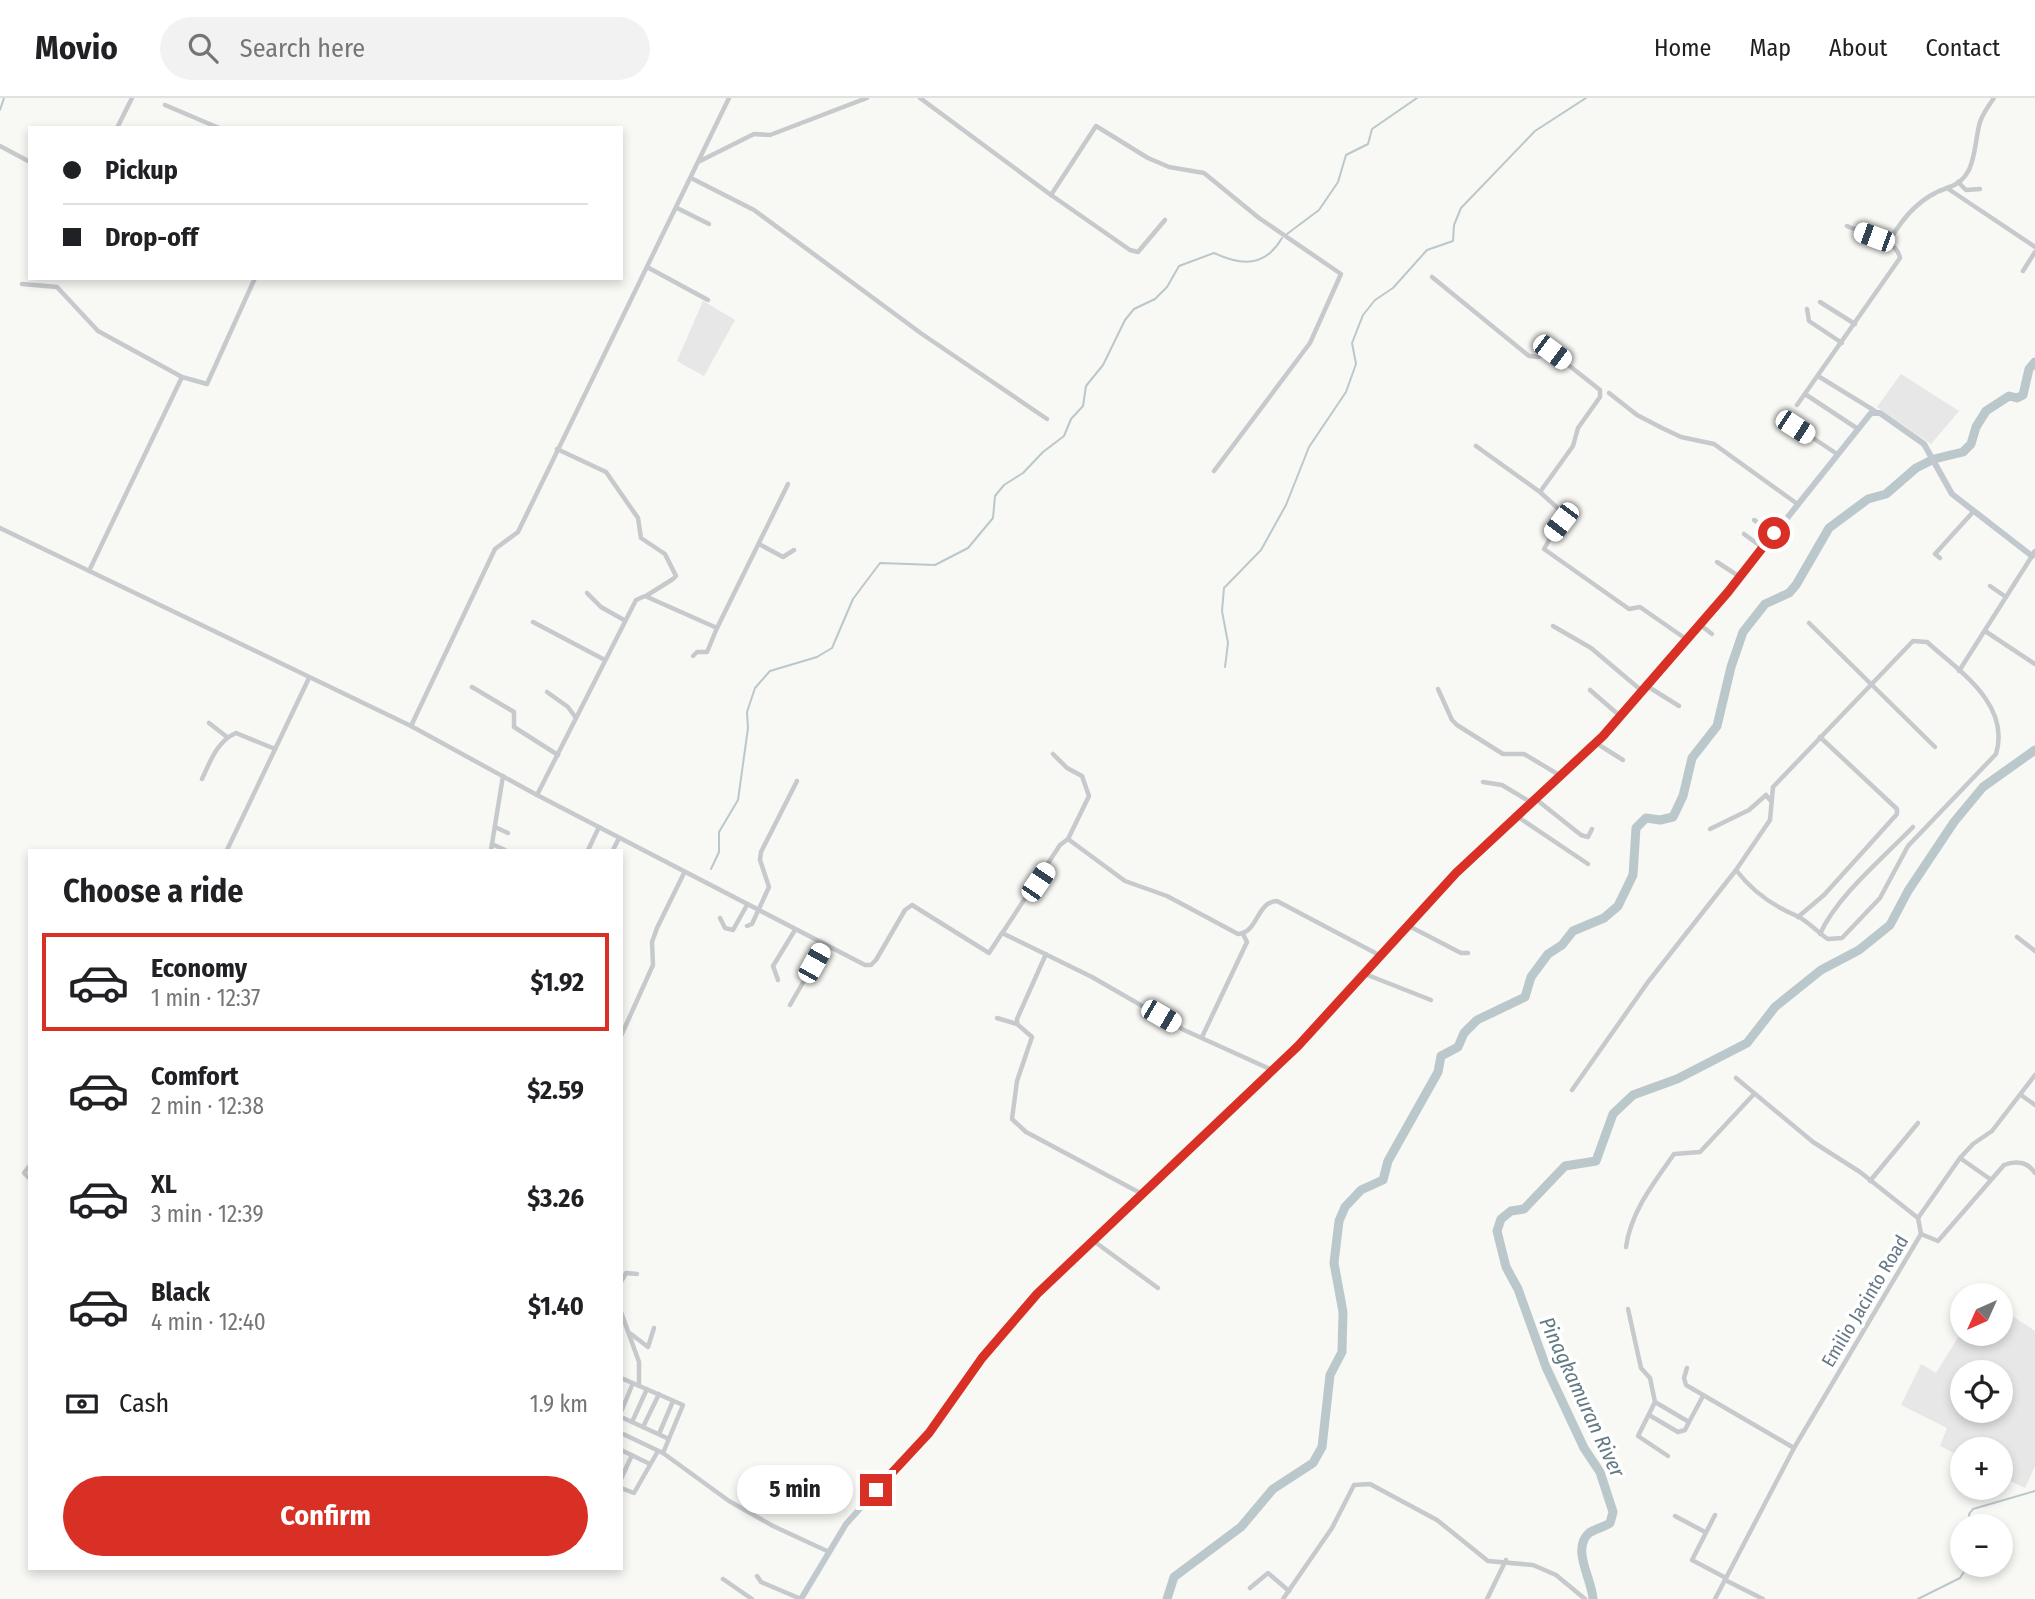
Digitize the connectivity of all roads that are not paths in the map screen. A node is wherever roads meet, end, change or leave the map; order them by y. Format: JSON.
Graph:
{"nodes":[{"id":1,"x":132,"y":98,"type":"edge"},
{"id":2,"x":729,"y":98,"type":"edge"},
{"id":3,"x":867,"y":98,"type":"edge"},
{"id":4,"x":920,"y":98,"type":"edge"},
{"id":5,"x":1994,"y":98,"type":"edge"},
{"id":6,"x":165,"y":105,"type":"dead end"},
{"id":7,"x":118,"y":126,"type":"edge"},
{"id":8,"x":214,"y":126,"type":"edge"},
{"id":9,"x":0,"y":146,"type":"edge"},
{"id":10,"x":28,"y":162,"type":"edge"},
{"id":11,"x":699,"y":162,"type":"junction"},
{"id":12,"x":691,"y":178,"type":"junction"},
{"id":13,"x":1958,"y":182,"type":"junction"},
{"id":14,"x":1947,"y":188,"type":"junction"},
{"id":15,"x":1980,"y":189,"type":"dead end"},
{"id":16,"x":1051,"y":195,"type":"junction"},
{"id":17,"x":677,"y":208,"type":"junction"},
{"id":18,"x":1165,"y":219,"type":"dead end"},
{"id":19,"x":709,"y":224,"type":"dead end"},
{"id":20,"x":1847,"y":226,"type":"dead end"},
{"id":21,"x":1888,"y":242,"type":"junction"},
{"id":22,"x":2035,"y":249,"type":"edge"},
{"id":23,"x":648,"y":267,"type":"junction"},
{"id":24,"x":2023,"y":271,"type":"dead end"},
{"id":25,"x":1433,"y":277,"type":"dead end"},
{"id":26,"x":254,"y":280,"type":"edge"},
{"id":27,"x":22,"y":284,"type":"dead end"},
{"id":28,"x":708,"y":300,"type":"dead end"},
{"id":29,"x":1820,"y":302,"type":"dead end"},
{"id":30,"x":1807,"y":309,"type":"dead end"},
{"id":31,"x":1855,"y":324,"type":"junction"},
{"id":32,"x":1842,"y":343,"type":"junction"},
{"id":33,"x":1818,"y":376,"type":"junction"},
{"id":34,"x":182,"y":377,"type":"junction"},
{"id":35,"x":1609,"y":393,"type":"dead end"},
{"id":36,"x":1805,"y":394,"type":"junction"},
{"id":37,"x":1797,"y":405,"type":"dead end"},
{"id":38,"x":1875,"y":411,"type":"junction"},
{"id":39,"x":1047,"y":419,"type":"dead end"},
{"id":40,"x":1792,"y":424,"type":"dead end"},
{"id":41,"x":1858,"y":429,"type":"junction"},
{"id":42,"x":1476,"y":446,"type":"dead end"},
{"id":43,"x":557,"y":449,"type":"junction"},
{"id":44,"x":1837,"y":454,"type":"junction"},
{"id":45,"x":1214,"y":471,"type":"dead end"},
{"id":46,"x":788,"y":484,"type":"dead end"},
{"id":47,"x":1540,"y":492,"type":"junction"},
{"id":48,"x":1796,"y":503,"type":"junction"},
{"id":49,"x":1973,"y":512,"type":"junction"},
{"id":50,"x":1754,"y":520,"type":"dead end"},
{"id":51,"x":0,"y":528,"type":"edge"},
{"id":52,"x":1774,"y":533,"type":"junction"},
{"id":53,"x":1744,"y":534,"type":"dead end"},
{"id":54,"x":760,"y":544,"type":"junction"},
{"id":55,"x":1763,"y":548,"type":"junction"},
{"id":56,"x":794,"y":550,"type":"dead end"},
{"id":57,"x":2034,"y":554,"type":"edge"},
{"id":58,"x":1940,"y":558,"type":"dead end"},
{"id":59,"x":1717,"y":562,"type":"dead end"},
{"id":60,"x":89,"y":571,"type":"junction"},
{"id":61,"x":1740,"y":577,"type":"junction"},
{"id":62,"x":1990,"y":586,"type":"dead end"},
{"id":63,"x":587,"y":593,"type":"dead end"},
{"id":64,"x":645,"y":596,"type":"junction"},
{"id":65,"x":2006,"y":597,"type":"junction"},
{"id":66,"x":624,"y":620,"type":"junction"},
{"id":67,"x":533,"y":622,"type":"dead end"},
{"id":68,"x":1809,"y":623,"type":"dead end"},
{"id":69,"x":1699,"y":624,"type":"junction"},
{"id":70,"x":1553,"y":626,"type":"dead end"},
{"id":71,"x":717,"y":628,"type":"junction"},
{"id":72,"x":1985,"y":631,"type":"junction"},
{"id":73,"x":1712,"y":634,"type":"dead end"},
{"id":74,"x":1686,"y":639,"type":"junction"},
{"id":75,"x":693,"y":656,"type":"dead end"},
{"id":76,"x":606,"y":660,"type":"junction"},
{"id":77,"x":2035,"y":664,"type":"edge"},
{"id":78,"x":1959,"y":671,"type":"junction"},
{"id":79,"x":310,"y":678,"type":"junction"},
{"id":80,"x":1872,"y":683,"type":"junction"},
{"id":81,"x":472,"y":687,"type":"dead end"},
{"id":82,"x":1438,"y":689,"type":"dead end"},
{"id":83,"x":1644,"y":689,"type":"junction"},
{"id":84,"x":1590,"y":690,"type":"dead end"},
{"id":85,"x":547,"y":692,"type":"dead end"},
{"id":86,"x":1679,"y":706,"type":"dead end"},
{"id":87,"x":1620,"y":716,"type":"junction"},
{"id":88,"x":576,"y":718,"type":"junction"},
{"id":89,"x":209,"y":723,"type":"dead end"},
{"id":90,"x":411,"y":726,"type":"junction"},
{"id":91,"x":227,"y":737,"type":"junction"},
{"id":92,"x":1820,"y":737,"type":"junction"},
{"id":93,"x":1596,"y":743,"type":"junction"},
{"id":94,"x":1935,"y":747,"type":"dead end"},
{"id":95,"x":275,"y":750,"type":"junction"},
{"id":96,"x":1053,"y":754,"type":"dead end"},
{"id":97,"x":558,"y":755,"type":"junction"},
{"id":98,"x":1623,"y":760,"type":"dead end"},
{"id":99,"x":503,"y":776,"type":"junction"},
{"id":100,"x":1562,"y":776,"type":"junction"},
{"id":101,"x":202,"y":779,"type":"dead end"},
{"id":102,"x":797,"y":781,"type":"dead end"},
{"id":103,"x":1483,"y":782,"type":"dead end"},
{"id":104,"x":537,"y":795,"type":"junction"},
{"id":105,"x":1535,"y":801,"type":"junction"},
{"id":106,"x":1770,"y":801,"type":"junction"},
{"id":107,"x":1518,"y":817,"type":"junction"},
{"id":108,"x":495,"y":827,"type":"junction"},
{"id":109,"x":1913,"y":827,"type":"dead end"},
{"id":110,"x":598,"y":828,"type":"junction"},
{"id":111,"x":1592,"y":829,"type":"dead end"},
{"id":112,"x":1710,"y":829,"type":"dead end"},
{"id":113,"x":508,"y":833,"type":"dead end"},
{"id":114,"x":619,"y":838,"type":"junction"},
{"id":115,"x":1068,"y":839,"type":"junction"},
{"id":116,"x":492,"y":844,"type":"junction"},
{"id":117,"x":227,"y":849,"type":"edge"},
{"id":118,"x":491,"y":849,"type":"edge"},
{"id":119,"x":503,"y":849,"type":"edge"},
{"id":120,"x":588,"y":849,"type":"edge"},
{"id":121,"x":614,"y":849,"type":"edge"},
{"id":122,"x":1588,"y":864,"type":"dead end"},
{"id":123,"x":1736,"y":870,"type":"junction"},
{"id":124,"x":684,"y":873,"type":"junction"},
{"id":125,"x":746,"y":907,"type":"junction"},
{"id":126,"x":758,"y":912,"type":"junction"},
{"id":127,"x":1798,"y":917,"type":"junction"},
{"id":128,"x":720,"y":918,"type":"dead end"},
{"id":129,"x":1407,"y":925,"type":"junction"},
{"id":130,"x":747,"y":926,"type":"dead end"},
{"id":131,"x":795,"y":930,"type":"junction"},
{"id":132,"x":1002,"y":933,"type":"junction"},
{"id":133,"x":1243,"y":934,"type":"junction"},
{"id":134,"x":1820,"y":934,"type":"junction"},
{"id":135,"x":2017,"y":937,"type":"dead end"},
{"id":136,"x":824,"y":946,"type":"junction"},
{"id":137,"x":2035,"y":951,"type":"edge"},
{"id":138,"x":1468,"y":953,"type":"dead end"},
{"id":139,"x":1045,"y":954,"type":"junction"},
{"id":140,"x":1382,"y":957,"type":"junction"},
{"id":141,"x":1365,"y":974,"type":"junction"},
{"id":142,"x":778,"y":980,"type":"dead end"},
{"id":143,"x":1431,"y":1000,"type":"dead end"},
{"id":144,"x":790,"y":1004,"type":"dead end"},
{"id":145,"x":998,"y":1018,"type":"dead end"},
{"id":146,"x":1017,"y":1024,"type":"junction"},
{"id":147,"x":623,"y":1032,"type":"edge"},
{"id":148,"x":1202,"y":1037,"type":"junction"},
{"id":149,"x":1272,"y":1070,"type":"junction"},
{"id":150,"x":2035,"y":1075,"type":"edge"},
{"id":151,"x":1736,"y":1078,"type":"dead end"},
{"id":152,"x":1572,"y":1090,"type":"dead end"},
{"id":153,"x":1754,"y":1094,"type":"junction"},
{"id":154,"x":2021,"y":1095,"type":"junction"},
{"id":155,"x":2035,"y":1105,"type":"edge"},
{"id":156,"x":1918,"y":1123,"type":"dead end"},
{"id":157,"x":1960,"y":1158,"type":"junction"},
{"id":158,"x":2035,"y":1173,"type":"edge"},
{"id":159,"x":1990,"y":1180,"type":"junction"},
{"id":160,"x":1870,"y":1181,"type":"junction"},
{"id":161,"x":1144,"y":1195,"type":"junction"},
{"id":162,"x":1918,"y":1218,"type":"junction"},
{"id":163,"x":1921,"y":1234,"type":"junction"},
{"id":164,"x":1095,"y":1242,"type":"junction"},
{"id":165,"x":1626,"y":1247,"type":"dead end"},
{"id":166,"x":624,"y":1274,"type":"edge"},
{"id":167,"x":637,"y":1274,"type":"dead end"},
{"id":168,"x":1158,"y":1288,"type":"dead end"},
{"id":169,"x":1628,"y":1309,"type":"dead end"},
{"id":170,"x":623,"y":1317,"type":"edge"},
{"id":171,"x":654,"y":1328,"type":"dead end"},
{"id":172,"x":630,"y":1333,"type":"junction"},
{"id":173,"x":1688,"y":1368,"type":"dead end"},
{"id":174,"x":623,"y":1379,"type":"edge"},
{"id":175,"x":633,"y":1383,"type":"junction"},
{"id":176,"x":639,"y":1386,"type":"junction"},
{"id":177,"x":647,"y":1389,"type":"junction"},
{"id":178,"x":659,"y":1394,"type":"junction"},
{"id":179,"x":1703,"y":1396,"type":"junction"},
{"id":180,"x":673,"y":1401,"type":"junction"},
{"id":181,"x":1655,"y":1402,"type":"junction"},
{"id":182,"x":623,"y":1410,"type":"edge"},
{"id":183,"x":1649,"y":1415,"type":"junction"},
{"id":184,"x":623,"y":1416,"type":"edge"},
{"id":185,"x":632,"y":1422,"type":"junction"},
{"id":186,"x":1689,"y":1422,"type":"junction"},
{"id":187,"x":643,"y":1427,"type":"junction"},
{"id":188,"x":623,"y":1434,"type":"edge"},
{"id":189,"x":659,"y":1434,"type":"junction"},
{"id":190,"x":669,"y":1439,"type":"junction"},
{"id":191,"x":1794,"y":1448,"type":"junction"},
{"id":192,"x":623,"y":1451,"type":"edge"},
{"id":193,"x":661,"y":1452,"type":"junction"},
{"id":194,"x":632,"y":1455,"type":"junction"},
{"id":195,"x":1668,"y":1456,"type":"dead end"},
{"id":196,"x":650,"y":1464,"type":"junction"},
{"id":197,"x":623,"y":1475,"type":"edge"},
{"id":198,"x":623,"y":1489,"type":"edge"},
{"id":199,"x":1714,"y":1515,"type":"dead end"},
{"id":200,"x":1675,"y":1516,"type":"dead end"},
{"id":201,"x":1705,"y":1532,"type":"junction"},
{"id":202,"x":827,"y":1551,"type":"junction"},
{"id":203,"x":1506,"y":1560,"type":"junction"},
{"id":204,"x":757,"y":1576,"type":"dead end"},
{"id":205,"x":723,"y":1579,"type":"dead end"},
{"id":206,"x":1725,"y":1579,"type":"junction"},
{"id":207,"x":1250,"y":1588,"type":"dead end"},
{"id":208,"x":1289,"y":1591,"type":"junction"},
{"id":209,"x":751,"y":1599,"type":"edge"},
{"id":210,"x":801,"y":1599,"type":"edge"},
{"id":211,"x":1283,"y":1599,"type":"edge"},
{"id":212,"x":1487,"y":1599,"type":"edge"},
{"id":213,"x":1585,"y":1599,"type":"edge"},
{"id":214,"x":1715,"y":1599,"type":"edge"},
{"id":215,"x":1763,"y":1599,"type":"edge"}],
"edges":[{"from":1,"to":7,"type":"street"},
{"from":2,"to":11,"type":"street"},
{"from":3,"to":11,"type":"street"},
{"from":4,"to":16,"type":"street"},
{"from":5,"to":13,"type":"street"},
{"from":6,"to":8,"type":"street"},
{"from":9,"to":10,"type":"street"},
{"from":11,"to":12,"type":"street"},
{"from":12,"to":17,"type":"street"},
{"from":12,"to":39,"type":"street"},
{"from":13,"to":14,"type":"street"},
{"from":13,"to":15,"type":"street"},
{"from":14,"to":21,"type":"street"},
{"from":14,"to":22,"type":"street"},
{"from":16,"to":18,"type":"street"},
{"from":16,"to":45,"type":"street"},
{"from":17,"to":19,"type":"street"},
{"from":17,"to":23,"type":"street"},
{"from":20,"to":21,"type":"street"},
{"from":21,"to":31,"type":"street"},
{"from":22,"to":24,"type":"street"},
{"from":23,"to":28,"type":"street"},
{"from":23,"to":43,"type":"street"},
{"from":25,"to":47,"type":"street"},
{"from":26,"to":34,"type":"street"},
{"from":27,"to":34,"type":"street"},
{"from":29,"to":31,"type":"street"},
{"from":30,"to":32,"type":"street"},
{"from":31,"to":32,"type":"street"},
{"from":32,"to":33,"type":"street"},
{"from":33,"to":36,"type":"street"},
{"from":33,"to":38,"type":"street"},
{"from":34,"to":60,"type":"street"},
{"from":35,"to":48,"type":"street"},
{"from":36,"to":37,"type":"street"},
{"from":36,"to":41,"type":"street"},
{"from":38,"to":41,"type":"street"},
{"from":38,"to":49,"type":"street"},
{"from":40,"to":44,"type":"street"},
{"from":41,"to":44,"type":"street"},
{"from":42,"to":47,"type":"street"},
{"from":43,"to":64,"type":"street"},
{"from":43,"to":90,"type":"street"},
{"from":44,"to":48,"type":"street"},
{"from":46,"to":54,"type":"street"},
{"from":47,"to":74,"type":"street"},
{"from":48,"to":52,"type":"street"},
{"from":49,"to":57,"type":"street"},
{"from":49,"to":58,"type":"street"},
{"from":50,"to":52,"type":"street"},
{"from":51,"to":60,"type":"street"},
{"from":52,"to":55,"type":"street"},
{"from":53,"to":55,"type":"street"},
{"from":54,"to":56,"type":"street"},
{"from":54,"to":71,"type":"street"},
{"from":55,"to":61,"type":"street"},
{"from":57,"to":65,"type":"street"},
{"from":59,"to":61,"type":"street"},
{"from":60,"to":79,"type":"street"},
{"from":61,"to":69,"type":"street"},
{"from":62,"to":65,"type":"street"},
{"from":63,"to":66,"type":"street"},
{"from":64,"to":66,"type":"street"},
{"from":64,"to":71,"type":"street"},
{"from":65,"to":72,"type":"street"},
{"from":66,"to":76,"type":"street"},
{"from":67,"to":76,"type":"street"},
{"from":68,"to":80,"type":"street"},
{"from":69,"to":73,"type":"street"},
{"from":69,"to":74,"type":"street"},
{"from":70,"to":83,"type":"street"},
{"from":71,"to":75,"type":"street"},
{"from":72,"to":77,"type":"street"},
{"from":72,"to":78,"type":"street"},
{"from":74,"to":83,"type":"street"},
{"from":76,"to":88,"type":"street"},
{"from":78,"to":80,"type":"street"},
{"from":78,"to":134,"type":"street"},
{"from":79,"to":90,"type":"street"},
{"from":79,"to":95,"type":"street"},
{"from":80,"to":92,"type":"street"},
{"from":80,"to":94,"type":"street"},
{"from":81,"to":97,"type":"street"},
{"from":82,"to":100,"type":"street"},
{"from":83,"to":86,"type":"street"},
{"from":83,"to":87,"type":"street"},
{"from":84,"to":87,"type":"street"},
{"from":85,"to":88,"type":"street"},
{"from":87,"to":93,"type":"street"},
{"from":88,"to":97,"type":"street"},
{"from":89,"to":91,"type":"street"},
{"from":90,"to":99,"type":"street"},
{"from":91,"to":95,"type":"street"},
{"from":91,"to":101,"type":"street"},
{"from":92,"to":106,"type":"street"},
{"from":92,"to":127,"type":"street"},
{"from":93,"to":98,"type":"street"},
{"from":93,"to":100,"type":"street"},
{"from":95,"to":117,"type":"street"},
{"from":96,"to":115,"type":"street"},
{"from":97,"to":104,"type":"street"},
{"from":99,"to":104,"type":"street"},
{"from":99,"to":108,"type":"street"},
{"from":100,"to":105,"type":"street"},
{"from":102,"to":126,"type":"street"},
{"from":103,"to":105,"type":"street"},
{"from":104,"to":110,"type":"street"},
{"from":105,"to":107,"type":"street"},
{"from":105,"to":111,"type":"street"},
{"from":106,"to":112,"type":"street"},
{"from":106,"to":123,"type":"street"},
{"from":107,"to":122,"type":"street"},
{"from":107,"to":129,"type":"street"},
{"from":108,"to":113,"type":"street"},
{"from":108,"to":116,"type":"street"},
{"from":109,"to":134,"type":"street"},
{"from":110,"to":114,"type":"street"},
{"from":110,"to":120,"type":"street"},
{"from":114,"to":121,"type":"street"},
{"from":114,"to":124,"type":"street"},
{"from":115,"to":132,"type":"street"},
{"from":115,"to":133,"type":"street"},
{"from":116,"to":118,"type":"street"},
{"from":116,"to":119,"type":"street"},
{"from":123,"to":127,"type":"street"},
{"from":123,"to":152,"type":"street"},
{"from":124,"to":125,"type":"street"},
{"from":124,"to":147,"type":"street"},
{"from":125,"to":126,"type":"street"},
{"from":125,"to":128,"type":"street"},
{"from":126,"to":130,"type":"street"},
{"from":126,"to":131,"type":"street"},
{"from":127,"to":134,"type":"street"},
{"from":129,"to":138,"type":"street"},
{"from":129,"to":140,"type":"street"},
{"from":131,"to":136,"type":"street"},
{"from":131,"to":142,"type":"street"},
{"from":132,"to":136,"type":"street"},
{"from":132,"to":139,"type":"street"},
{"from":133,"to":140,"type":"street"},
{"from":133,"to":148,"type":"street"},
{"from":135,"to":137,"type":"street"},
{"from":136,"to":144,"type":"street"},
{"from":139,"to":146,"type":"street"},
{"from":139,"to":148,"type":"street"},
{"from":140,"to":141,"type":"street"},
{"from":141,"to":143,"type":"street"},
{"from":141,"to":149,"type":"street"},
{"from":145,"to":146,"type":"street"},
{"from":146,"to":161,"type":"street"},
{"from":148,"to":149,"type":"street"},
{"from":149,"to":161,"type":"street"},
{"from":150,"to":154,"type":"street"},
{"from":151,"to":153,"type":"street","name":"Emilio Jacinto Road"},
{"from":153,"to":160,"type":"street","name":"Emilio Jacinto Road"},
{"from":153,"to":165,"type":"street"},
{"from":154,"to":155,"type":"street"},
{"from":154,"to":157,"type":"street"},
{"from":156,"to":160,"type":"street"},
{"from":157,"to":159,"type":"street"},
{"from":157,"to":162,"type":"street"},
{"from":158,"to":159,"type":"street"},
{"from":159,"to":163,"type":"street"},
{"from":160,"to":162,"type":"street","name":"Emilio Jacinto Road"},
{"from":161,"to":164,"type":"street"},
{"from":162,"to":163,"type":"street","name":"Emilio Jacinto Road"},
{"from":163,"to":191,"type":"street","name":"Emilio Jacinto Road"},
{"from":164,"to":168,"type":"street"},
{"from":164,"to":202,"type":"street"},
{"from":166,"to":167,"type":"street"},
{"from":169,"to":181,"type":"street"},
{"from":170,"to":172,"type":"street"},
{"from":171,"to":172,"type":"street"},
{"from":172,"to":176,"type":"street"},
{"from":173,"to":179,"type":"street"},
{"from":174,"to":175,"type":"street"},
{"from":175,"to":176,"type":"street"},
{"from":175,"to":182,"type":"street"},
{"from":176,"to":177,"type":"street"},
{"from":177,"to":178,"type":"street"},
{"from":177,"to":185,"type":"street"},
{"from":178,"to":180,"type":"street"},
{"from":178,"to":187,"type":"street"},
{"from":179,"to":186,"type":"street"},
{"from":179,"to":191,"type":"street"},
{"from":180,"to":189,"type":"street"},
{"from":180,"to":190,"type":"street"},
{"from":181,"to":183,"type":"street"},
{"from":181,"to":186,"type":"street"},
{"from":183,"to":186,"type":"street"},
{"from":183,"to":195,"type":"street"},
{"from":184,"to":185,"type":"street"},
{"from":185,"to":187,"type":"street"},
{"from":187,"to":189,"type":"street"},
{"from":188,"to":193,"type":"street"},
{"from":189,"to":190,"type":"street"},
{"from":190,"to":193,"type":"street"},
{"from":191,"to":206,"type":"street","name":"Emilio Jacinto Road"},
{"from":192,"to":194,"type":"street"},
{"from":193,"to":196,"type":"street"},
{"from":193,"to":202,"type":"street"},
{"from":194,"to":196,"type":"street"},
{"from":194,"to":197,"type":"street"},
{"from":196,"to":198,"type":"street"},
{"from":199,"to":201,"type":"street"},
{"from":200,"to":201,"type":"street"},
{"from":201,"to":206,"type":"street"},
{"from":202,"to":210,"type":"street"},
{"from":203,"to":208,"type":"street"},
{"from":203,"to":212,"type":"street"},
{"from":203,"to":213,"type":"street"},
{"from":204,"to":210,"type":"street"},
{"from":205,"to":209,"type":"street"},
{"from":206,"to":214,"type":"street","name":"Emilio Jacinto Road"},
{"from":206,"to":215,"type":"street"},
{"from":207,"to":208,"type":"street"},
{"from":208,"to":211,"type":"street"}]}
